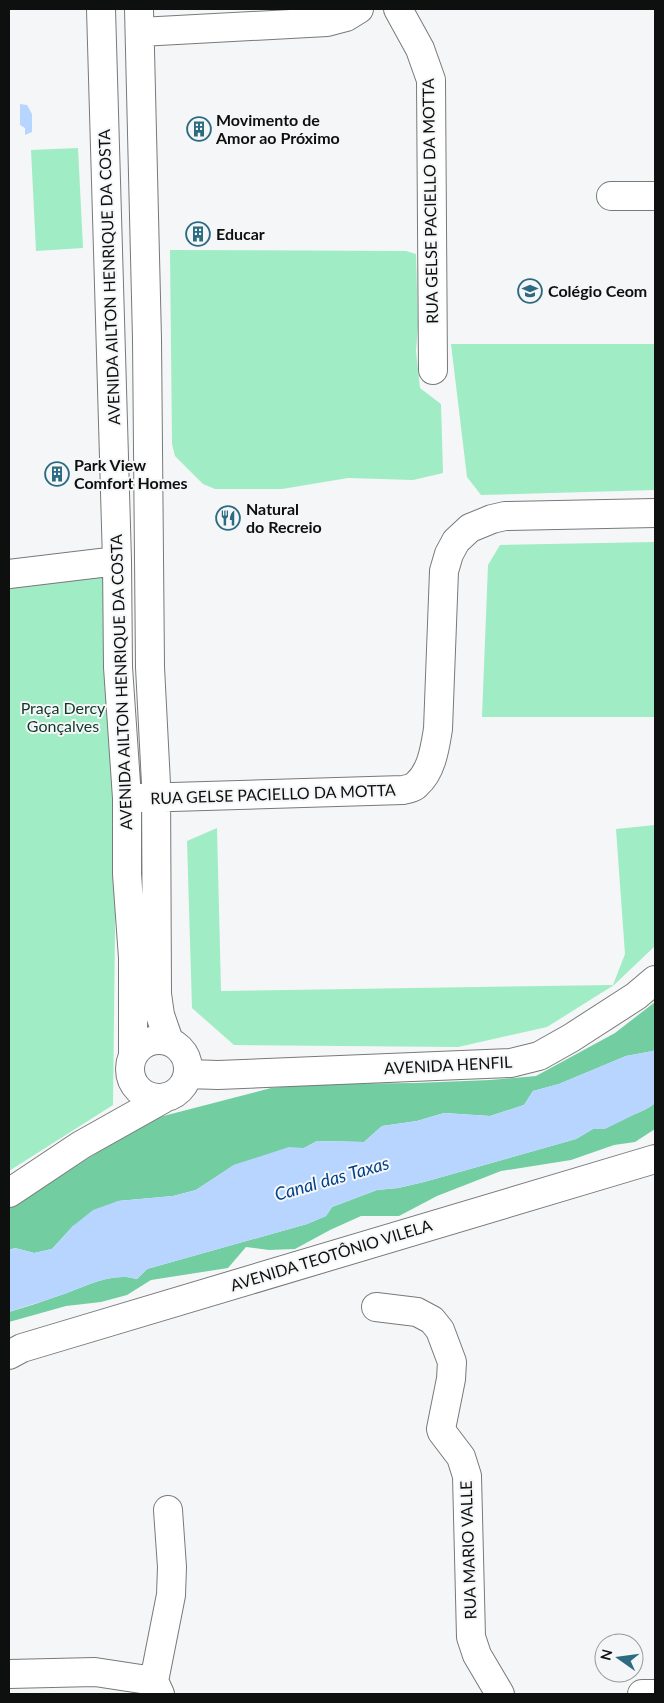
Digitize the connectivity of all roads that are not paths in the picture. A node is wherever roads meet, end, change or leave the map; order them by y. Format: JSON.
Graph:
{"nodes":[{"id":1,"x":101,"y":9,"type":"edge"},
{"id":2,"x":359,"y":9,"type":"edge"},
{"id":3,"x":398,"y":9,"type":"edge"},
{"id":4,"x":308,"y":16,"type":"edge"},
{"id":5,"x":255,"y":18,"type":"edge"},
{"id":6,"x":140,"y":20,"type":"edge"},
{"id":7,"x":611,"y":196,"type":"dead end"},
{"id":8,"x":655,"y":196,"type":"edge"},
{"id":9,"x":147,"y":339,"type":"junction"},
{"id":10,"x":111,"y":342,"type":"junction"},
{"id":11,"x":433,"y":370,"type":"dead end"},
{"id":12,"x":655,"y":513,"type":"edge"},
{"id":13,"x":117,"y":561,"type":"junction"},
{"id":14,"x":9,"y":574,"type":"edge"},
{"id":15,"x":156,"y":797,"type":"junction"},
{"id":16,"x":127,"y":798,"type":"junction"},
{"id":17,"x":155,"y":862,"type":"junction"},
{"id":18,"x":127,"y":864,"type":"junction"},
{"id":19,"x":655,"y":980,"type":"edge"},
{"id":20,"x":173,"y":1044,"type":"junction"},
{"id":21,"x":132,"y":1065,"type":"junction"},
{"id":22,"x":188,"y":1074,"type":"junction"},
{"id":23,"x":218,"y":1075,"type":"junction"},
{"id":24,"x":163,"y":1099,"type":"junction"},
{"id":25,"x":81,"y":1145,"type":"junction"},
{"id":26,"x":655,"y":1158,"type":"edge"},
{"id":27,"x":9,"y":1193,"type":"edge"},
{"id":28,"x":376,"y":1307,"type":"dead end"},
{"id":29,"x":9,"y":1355,"type":"edge"},
{"id":30,"x":168,"y":1510,"type":"dead end"},
{"id":31,"x":9,"y":1674,"type":"edge"},
{"id":32,"x":157,"y":1688,"type":"edge"},
{"id":33,"x":500,"y":1694,"type":"edge"},
{"id":34,"x":642,"y":1694,"type":"edge"},
{"id":35,"x":655,"y":1694,"type":"edge"}],
"edges":[{"from":1,"to":10,"type":"street","name":"AVENIDA AILTON HENRIQUE DA COSTA"},
{"from":2,"to":4,"type":"street"},
{"from":3,"to":11,"type":"street","name":"RUA GELSE PACIELLO DA MOTTA"},
{"from":4,"to":5,"type":"street"},
{"from":5,"to":6,"type":"street"},
{"from":6,"to":9,"type":"street","name":"AVENIDA AILTON HENRIQUE DA COSTA"},
{"from":7,"to":8,"type":"street"},
{"from":9,"to":10,"type":"street"},
{"from":9,"to":15,"type":"street","name":"AVENIDA AILTON HENRIQUE DA COSTA"},
{"from":10,"to":13,"type":"street","name":"AVENIDA AILTON HENRIQUE DA COSTA"},
{"from":12,"to":15,"type":"street","name":"RUA GELSE PACIELLO DA MOTTA"},
{"from":13,"to":14,"type":"street"},
{"from":13,"to":16,"type":"street","name":"AVENIDA AILTON HENRIQUE DA COSTA"},
{"from":15,"to":16,"type":"street","name":"RUA GELSE PACIELLO DA MOTTA"},
{"from":15,"to":17,"type":"street","name":"AVENIDA AILTON HENRIQUE DA COSTA"},
{"from":16,"to":18,"type":"street","name":"AVENIDA AILTON HENRIQUE DA COSTA"},
{"from":17,"to":18,"type":"street"},
{"from":17,"to":20,"type":"street","name":"AVENIDA AILTON HENRIQUE DA COSTA"},
{"from":18,"to":21,"type":"street","name":"AVENIDA AILTON HENRIQUE DA COSTA"},
{"from":19,"to":23,"type":"street","name":"AVENIDA HENFIL"},
{"from":20,"to":21,"type":"street"},
{"from":20,"to":22,"type":"street"},
{"from":20,"to":23,"type":"street"},
{"from":21,"to":24,"type":"street"},
{"from":21,"to":25,"type":"street"},
{"from":22,"to":23,"type":"street","name":"AVENIDA HENFIL"},
{"from":22,"to":24,"type":"street"},
{"from":24,"to":25,"type":"street"},
{"from":25,"to":27,"type":"street"},
{"from":26,"to":29,"type":"street","name":"AVENIDA TEOTÔNIO VILELA"},
{"from":28,"to":33,"type":"street","name":"RUA MARIO VALLE"},
{"from":30,"to":32,"type":"street"},
{"from":31,"to":32,"type":"street"},
{"from":34,"to":35,"type":"street"}]}
